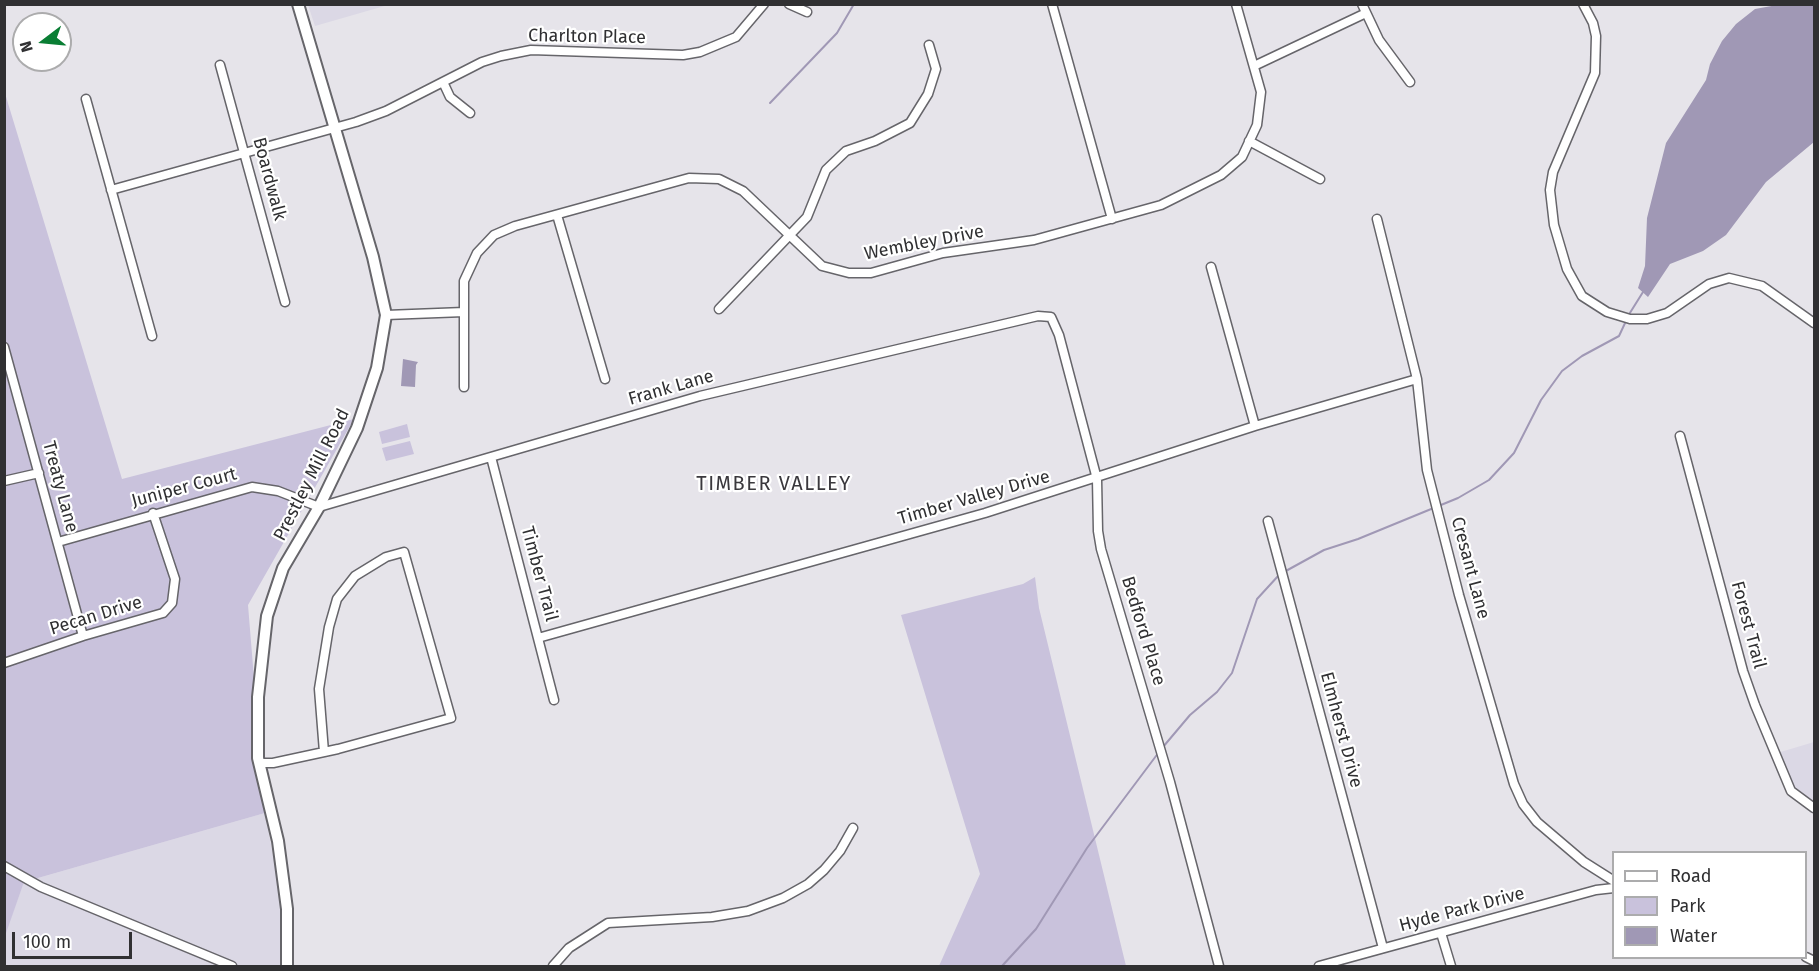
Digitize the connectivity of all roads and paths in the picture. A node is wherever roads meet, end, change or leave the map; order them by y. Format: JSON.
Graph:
{"nodes":[{"id":1,"x":298,"y":4,"type":"edge"},
{"id":2,"x":764,"y":4,"type":"edge"},
{"id":3,"x":789,"y":4,"type":"edge"},
{"id":4,"x":1052,"y":4,"type":"edge"},
{"id":5,"x":1236,"y":4,"type":"edge"},
{"id":6,"x":1362,"y":4,"type":"edge"},
{"id":7,"x":1583,"y":4,"type":"edge"},
{"id":8,"x":807,"y":12,"type":"dead end"},
{"id":9,"x":1366,"y":13,"type":"junction"},
{"id":10,"x":929,"y":45,"type":"dead end"},
{"id":11,"x":220,"y":65,"type":"dead end"},
{"id":12,"x":1254,"y":66,"type":"junction"},
{"id":13,"x":1410,"y":81,"type":"dead end"},
{"id":14,"x":442,"y":82,"type":"junction"},
{"id":15,"x":86,"y":99,"type":"dead end"},
{"id":16,"x":470,"y":113,"type":"dead end"},
{"id":17,"x":335,"y":128,"type":"junction"},
{"id":18,"x":1250,"y":141,"type":"junction"},
{"id":19,"x":245,"y":153,"type":"junction"},
{"id":20,"x":1320,"y":179,"type":"dead end"},
{"id":21,"x":111,"y":190,"type":"junction"},
{"id":22,"x":557,"y":215,"type":"junction"},
{"id":23,"x":1112,"y":219,"type":"junction"},
{"id":24,"x":1377,"y":219,"type":"dead end"},
{"id":25,"x":791,"y":236,"type":"junction"},
{"id":26,"x":1211,"y":267,"type":"dead end"},
{"id":27,"x":285,"y":302,"type":"dead end"},
{"id":28,"x":719,"y":309,"type":"dead end"},
{"id":29,"x":464,"y":312,"type":"junction"},
{"id":30,"x":386,"y":315,"type":"junction"},
{"id":31,"x":1038,"y":316,"type":"joint"},
{"id":32,"x":1815,"y":323,"type":"edge"},
{"id":33,"x":152,"y":336,"type":"dead end"},
{"id":34,"x":4,"y":346,"type":"edge"},
{"id":35,"x":604,"y":379,"type":"dead end"},
{"id":36,"x":1417,"y":379,"type":"junction"},
{"id":37,"x":464,"y":387,"type":"dead end"},
{"id":38,"x":1255,"y":426,"type":"junction"},
{"id":39,"x":1680,"y":436,"type":"dead end"},
{"id":40,"x":491,"y":457,"type":"junction"},
{"id":41,"x":39,"y":473,"type":"junction"},
{"id":42,"x":1096,"y":479,"type":"junction"},
{"id":43,"x":4,"y":481,"type":"edge"},
{"id":44,"x":318,"y":507,"type":"junction"},
{"id":45,"x":153,"y":513,"type":"junction"},
{"id":46,"x":1268,"y":521,"type":"dead end"},
{"id":47,"x":58,"y":542,"type":"junction"},
{"id":48,"x":83,"y":636,"type":"junction"},
{"id":49,"x":538,"y":638,"type":"junction"},
{"id":50,"x":4,"y":663,"type":"edge"},
{"id":51,"x":554,"y":700,"type":"dead end"},
{"id":52,"x":324,"y":752,"type":"junction"},
{"id":53,"x":259,"y":763,"type":"junction"},
{"id":54,"x":1815,"y":808,"type":"edge"},
{"id":55,"x":853,"y":828,"type":"dead end"},
{"id":56,"x":4,"y":866,"type":"edge"},
{"id":57,"x":1612,"y":880,"type":"edge"},
{"id":58,"x":1612,"y":888,"type":"edge"},
{"id":59,"x":1441,"y":933,"type":"junction"},
{"id":60,"x":1383,"y":948,"type":"junction"},
{"id":61,"x":232,"y":966,"type":"edge"},
{"id":62,"x":287,"y":966,"type":"edge"},
{"id":63,"x":553,"y":966,"type":"edge"},
{"id":64,"x":1219,"y":966,"type":"edge"},
{"id":65,"x":1319,"y":966,"type":"edge"},
{"id":66,"x":1451,"y":966,"type":"edge"}],
"edges":[{"from":1,"to":17,"type":"street","name":"Prestley Mill Road"},
{"from":2,"to":14,"type":"street","name":"Charlton Place"},
{"from":3,"to":8,"type":"street"},
{"from":4,"to":23,"type":"street"},
{"from":5,"to":12,"type":"street","name":"Wembley Drive"},
{"from":6,"to":9,"type":"street"},
{"from":7,"to":32,"type":"street"},
{"from":9,"to":12,"type":"street"},
{"from":9,"to":13,"type":"street"},
{"from":10,"to":25,"type":"street"},
{"from":11,"to":19,"type":"street","name":"Boardwalk"},
{"from":12,"to":18,"type":"street","name":"Wembley Drive"},
{"from":14,"to":16,"type":"street"},
{"from":14,"to":17,"type":"street","name":"Charlton Place"},
{"from":15,"to":21,"type":"street"},
{"from":17,"to":19,"type":"street","name":"Charlton Place"},
{"from":17,"to":30,"type":"street","name":"Prestley Mill Road"},
{"from":18,"to":20,"type":"street"},
{"from":18,"to":23,"type":"street","name":"Wembley Drive"},
{"from":19,"to":21,"type":"street","name":"Charlton Place"},
{"from":19,"to":27,"type":"street","name":"Boardwalk"},
{"from":21,"to":33,"type":"street"},
{"from":22,"to":25,"type":"street","name":"Wembley Drive"},
{"from":22,"to":29,"type":"street","name":"Wembley Drive"},
{"from":22,"to":35,"type":"street"},
{"from":23,"to":25,"type":"street","name":"Wembley Drive"},
{"from":24,"to":36,"type":"street","name":"Cresant Lane"},
{"from":25,"to":28,"type":"street"},
{"from":26,"to":38,"type":"street"},
{"from":29,"to":30,"type":"street"},
{"from":29,"to":37,"type":"street","name":"Wembley Drive"},
{"from":30,"to":44,"type":"street","name":"Prestley Mill Road"},
{"from":31,"to":40,"type":"street","name":"Frank Lane"},
{"from":31,"to":42,"type":"street","name":"Bedford Place"},
{"from":34,"to":41,"type":"street","name":"Treaty Lane"},
{"from":36,"to":38,"type":"street","name":"Timber Valley Drive"},
{"from":36,"to":57,"type":"street","name":"Cresant Lane"},
{"from":38,"to":42,"type":"street","name":"Timber Valley Drive"},
{"from":39,"to":54,"type":"street","name":"Forest Trail"},
{"from":40,"to":44,"type":"street","name":"Frank Lane"},
{"from":40,"to":49,"type":"street","name":"Timber Trail"},
{"from":41,"to":43,"type":"street"},
{"from":41,"to":47,"type":"street","name":"Treaty Lane"},
{"from":42,"to":49,"type":"street","name":"Timber Valley Drive"},
{"from":42,"to":64,"type":"street","name":"Bedford Place"},
{"from":44,"to":45,"type":"street","name":"Juniper Court"},
{"from":44,"to":53,"type":"street","name":"Prestley Mill Road"},
{"from":45,"to":47,"type":"street","name":"Juniper Court"},
{"from":45,"to":48,"type":"street","name":"Pecan Drive"},
{"from":46,"to":60,"type":"street","name":"Elmherst Drive"},
{"from":47,"to":48,"type":"street","name":"Treaty Lane"},
{"from":48,"to":50,"type":"street","name":"Pecan Drive"},
{"from":49,"to":51,"type":"street","name":"Timber Trail"},
{"from":52,"to":52,"type":"street"},
{"from":52,"to":53,"type":"street"},
{"from":53,"to":62,"type":"street","name":"Prestley Mill Road"},
{"from":55,"to":63,"type":"street"},
{"from":56,"to":61,"type":"street"},
{"from":58,"to":59,"type":"street","name":"Hyde Park Drive"},
{"from":59,"to":60,"type":"street","name":"Hyde Park Drive"},
{"from":59,"to":66,"type":"street"},
{"from":60,"to":65,"type":"street","name":"Hyde Park Drive"}]}
